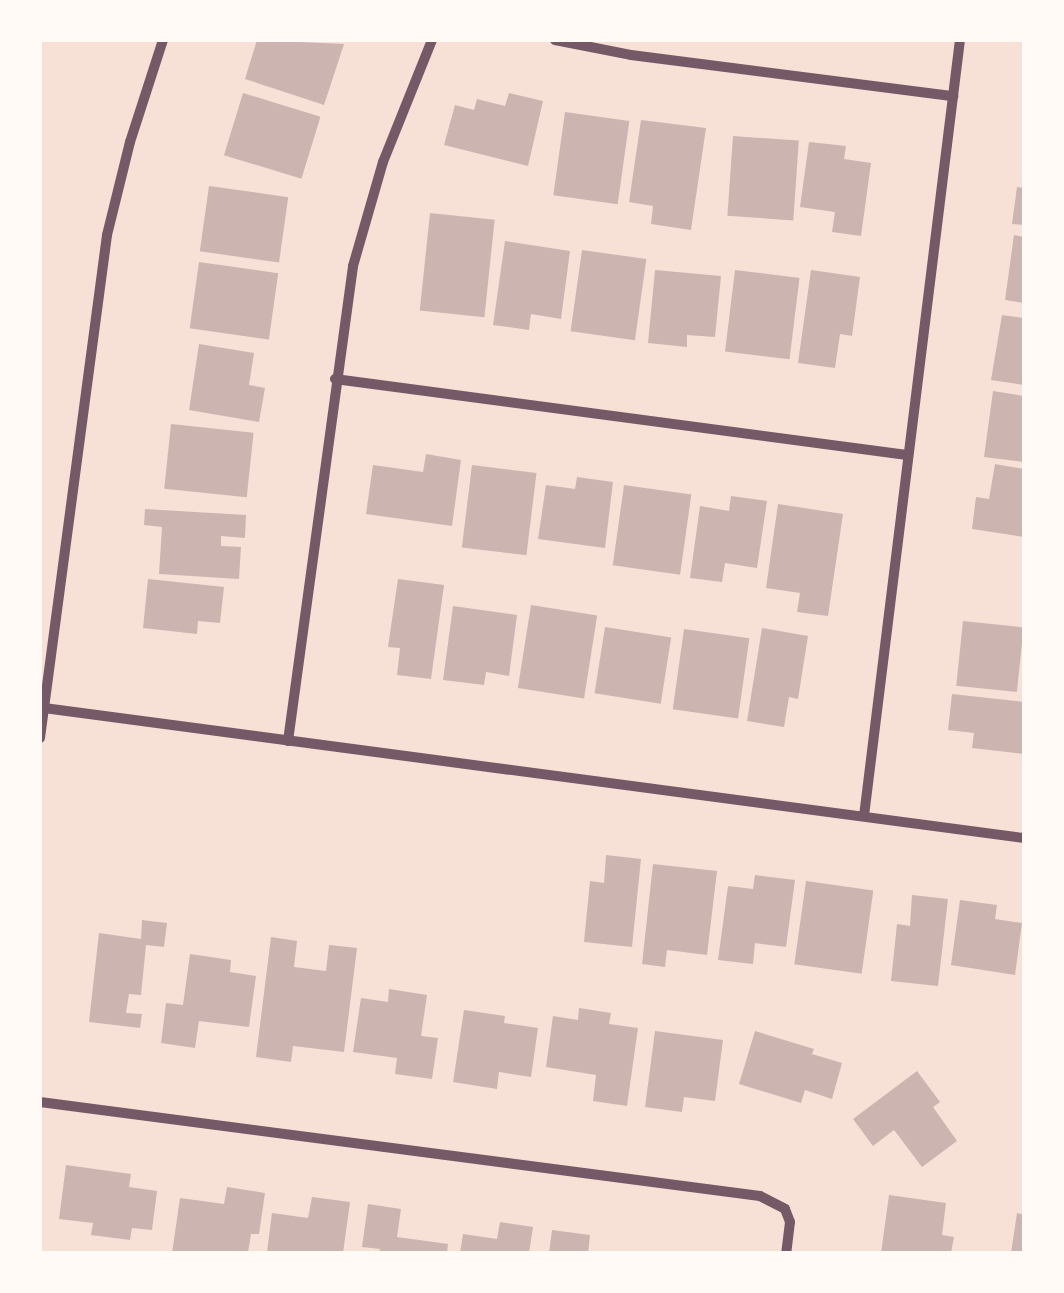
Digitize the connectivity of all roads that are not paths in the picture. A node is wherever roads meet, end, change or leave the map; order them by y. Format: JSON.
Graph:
{"nodes":[{"id":1,"x":163,"y":40,"type":"edge"},
{"id":2,"x":432,"y":40,"type":"edge"},
{"id":3,"x":555,"y":40,"type":"edge"},
{"id":4,"x":960,"y":40,"type":"edge"},
{"id":5,"x":953,"y":96,"type":"junction"},
{"id":6,"x":334,"y":379,"type":"junction"},
{"id":7,"x":907,"y":455,"type":"junction"},
{"id":8,"x":44,"y":708,"type":"junction"},
{"id":9,"x":40,"y":738,"type":"edge"},
{"id":10,"x":288,"y":742,"type":"junction"},
{"id":11,"x":864,"y":816,"type":"junction"},
{"id":12,"x":1024,"y":838,"type":"edge"},
{"id":13,"x":40,"y":1102,"type":"edge"},
{"id":14,"x":786,"y":1253,"type":"edge"}],
"edges":[{"from":1,"to":8,"type":"street"},
{"from":2,"to":6,"type":"street"},
{"from":3,"to":5,"type":"street"},
{"from":4,"to":5,"type":"street"},
{"from":5,"to":7,"type":"street"},
{"from":6,"to":7,"type":"street"},
{"from":6,"to":10,"type":"street"},
{"from":7,"to":11,"type":"street"},
{"from":8,"to":9,"type":"street"},
{"from":8,"to":10,"type":"street"},
{"from":10,"to":11,"type":"street"},
{"from":11,"to":12,"type":"street"},
{"from":13,"to":14,"type":"street"}]}
